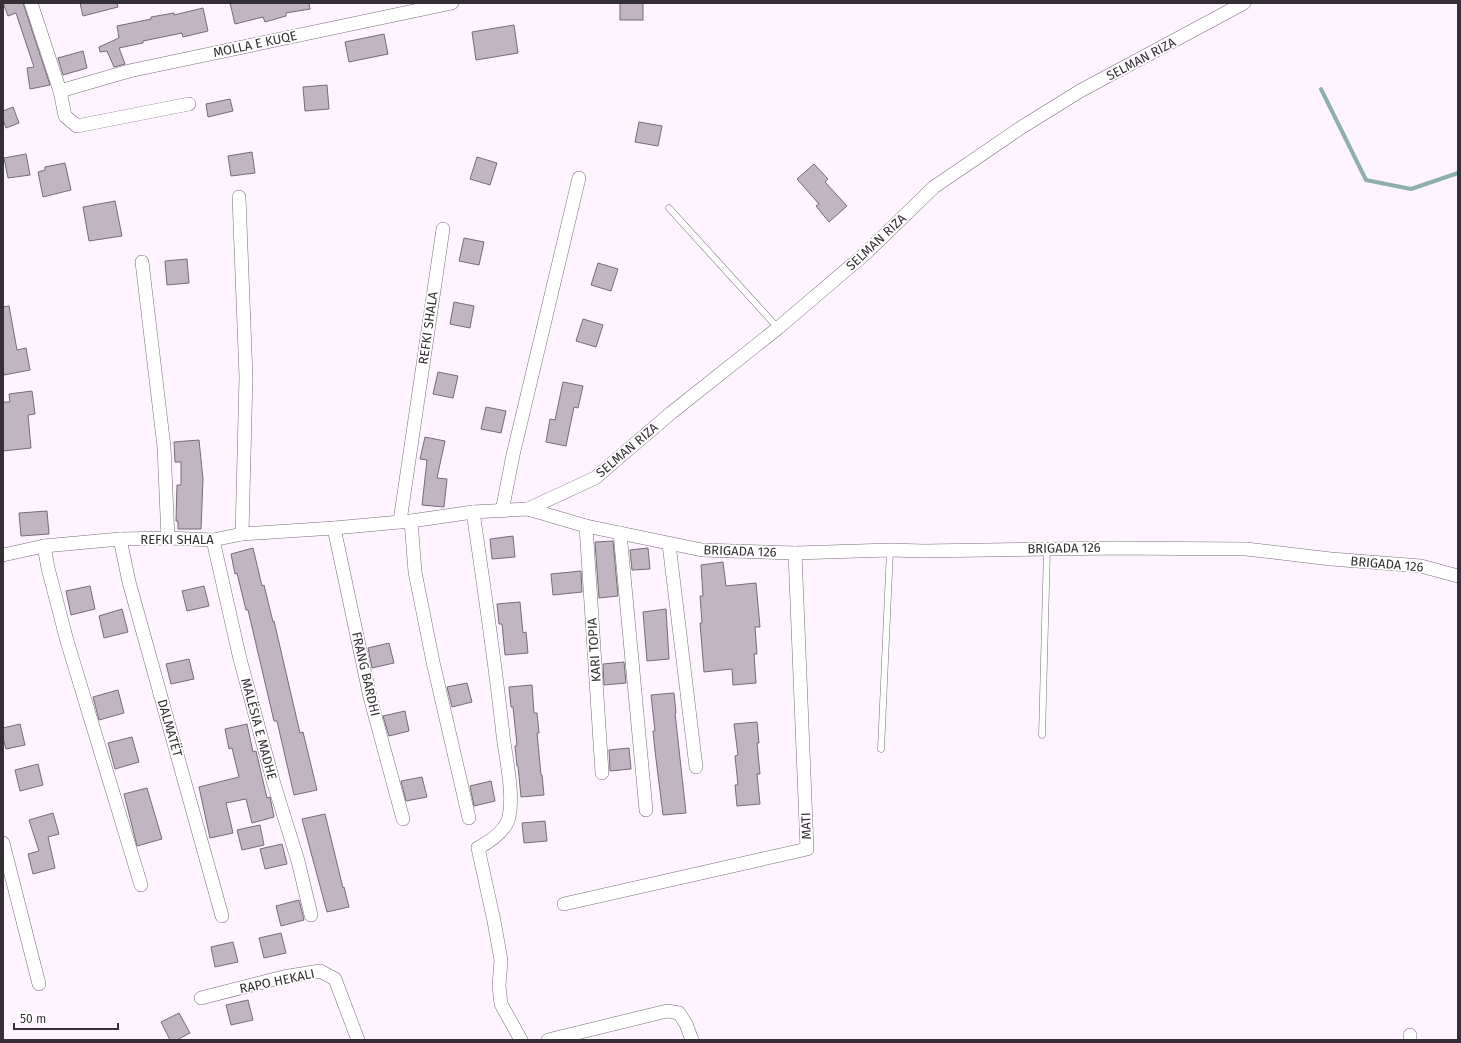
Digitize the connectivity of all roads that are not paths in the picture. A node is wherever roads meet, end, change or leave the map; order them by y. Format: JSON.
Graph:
{"nodes":[{"id":1,"x":31,"y":3,"type":"edge"},
{"id":2,"x":452,"y":3,"type":"edge"},
{"id":3,"x":1244,"y":3,"type":"edge"},
{"id":4,"x":60,"y":91,"type":"junction"},
{"id":5,"x":189,"y":104,"type":"dead end"},
{"id":6,"x":579,"y":178,"type":"dead end"},
{"id":7,"x":239,"y":197,"type":"dead end"},
{"id":8,"x":669,"y":208,"type":"dead end"},
{"id":9,"x":443,"y":229,"type":"dead end"},
{"id":10,"x":142,"y":262,"type":"dead end"},
{"id":11,"x":778,"y":328,"type":"junction"},
{"id":12,"x":528,"y":509,"type":"junction"},
{"id":13,"x":502,"y":511,"type":"junction"},
{"id":14,"x":473,"y":512,"type":"junction"},
{"id":15,"x":405,"y":521,"type":"junction"},
{"id":16,"x":586,"y":526,"type":"junction"},
{"id":17,"x":334,"y":528,"type":"junction"},
{"id":18,"x":620,"y":533,"type":"junction"},
{"id":19,"x":242,"y":534,"type":"junction"},
{"id":20,"x":168,"y":538,"type":"junction"},
{"id":21,"x":120,"y":540,"type":"junction"},
{"id":22,"x":213,"y":540,"type":"junction"},
{"id":23,"x":669,"y":544,"type":"junction"},
{"id":24,"x":44,"y":546,"type":"junction"},
{"id":25,"x":1047,"y":549,"type":"junction"},
{"id":26,"x":890,"y":550,"type":"junction"},
{"id":27,"x":795,"y":553,"type":"junction"},
{"id":28,"x":3,"y":556,"type":"edge"},
{"id":29,"x":1458,"y":576,"type":"edge"},
{"id":30,"x":1042,"y":735,"type":"dead end"},
{"id":31,"x":881,"y":749,"type":"dead end"},
{"id":32,"x":696,"y":767,"type":"dead end"},
{"id":33,"x":602,"y":773,"type":"dead end"},
{"id":34,"x":646,"y":810,"type":"dead end"},
{"id":35,"x":469,"y":818,"type":"dead end"},
{"id":36,"x":403,"y":819,"type":"dead end"},
{"id":37,"x":3,"y":842,"type":"edge"},
{"id":38,"x":141,"y":885,"type":"dead end"},
{"id":39,"x":564,"y":904,"type":"dead end"},
{"id":40,"x":311,"y":915,"type":"dead end"},
{"id":41,"x":222,"y":916,"type":"dead end"},
{"id":42,"x":39,"y":984,"type":"dead end"},
{"id":43,"x":201,"y":998,"type":"dead end"},
{"id":44,"x":358,"y":1040,"type":"edge"},
{"id":45,"x":521,"y":1040,"type":"edge"},
{"id":46,"x":548,"y":1040,"type":"edge"},
{"id":47,"x":692,"y":1040,"type":"edge"}],
"edges":[{"from":1,"to":4,"type":"street"},
{"from":2,"to":4,"type":"street","name":"MOLLA E KUQE"},
{"from":3,"to":11,"type":"street","name":"SELMAN RIZA"},
{"from":4,"to":5,"type":"street"},
{"from":6,"to":13,"type":"street"},
{"from":7,"to":19,"type":"street"},
{"from":8,"to":11,"type":"lane"},
{"from":9,"to":15,"type":"street","name":"REFKI SHALA"},
{"from":10,"to":20,"type":"street"},
{"from":11,"to":12,"type":"street","name":"SELMAN RIZA"},
{"from":12,"to":13,"type":"street","name":"REFKI SHALA"},
{"from":12,"to":16,"type":"street","name":"BRIGADA 126"},
{"from":13,"to":14,"type":"street","name":"REFKI SHALA"},
{"from":14,"to":15,"type":"street","name":"REFKI SHALA"},
{"from":14,"to":45,"type":"street"},
{"from":15,"to":17,"type":"street","name":"REFKI SHALA"},
{"from":15,"to":35,"type":"street"},
{"from":16,"to":18,"type":"street","name":"BRIGADA 126"},
{"from":16,"to":33,"type":"street","name":"KARI TOPIA"},
{"from":17,"to":19,"type":"street","name":"REFKI SHALA"},
{"from":17,"to":36,"type":"street","name":"FRANG BARDHI"},
{"from":18,"to":23,"type":"street","name":"BRIGADA 126"},
{"from":18,"to":34,"type":"street"},
{"from":19,"to":22,"type":"street","name":"REFKI SHALA"},
{"from":20,"to":21,"type":"street","name":"REFKI SHALA"},
{"from":20,"to":22,"type":"street","name":"REFKI SHALA"},
{"from":21,"to":24,"type":"street","name":"REFKI SHALA"},
{"from":21,"to":41,"type":"street","name":"DALMATËT"},
{"from":22,"to":40,"type":"street","name":"MALËSIA E MADHE"},
{"from":23,"to":27,"type":"street","name":"BRIGADA 126"},
{"from":23,"to":32,"type":"street"},
{"from":24,"to":28,"type":"street","name":"REFKI SHALA"},
{"from":24,"to":38,"type":"street"},
{"from":25,"to":26,"type":"street","name":"BRIGADA 126"},
{"from":25,"to":29,"type":"street","name":"BRIGADA 126"},
{"from":25,"to":30,"type":"lane"},
{"from":26,"to":27,"type":"street","name":"BRIGADA 126"},
{"from":26,"to":31,"type":"lane"},
{"from":27,"to":39,"type":"street","name":"MATI"},
{"from":37,"to":42,"type":"street"},
{"from":43,"to":44,"type":"street","name":"RAPO HEKALI"},
{"from":46,"to":47,"type":"street"}]}
